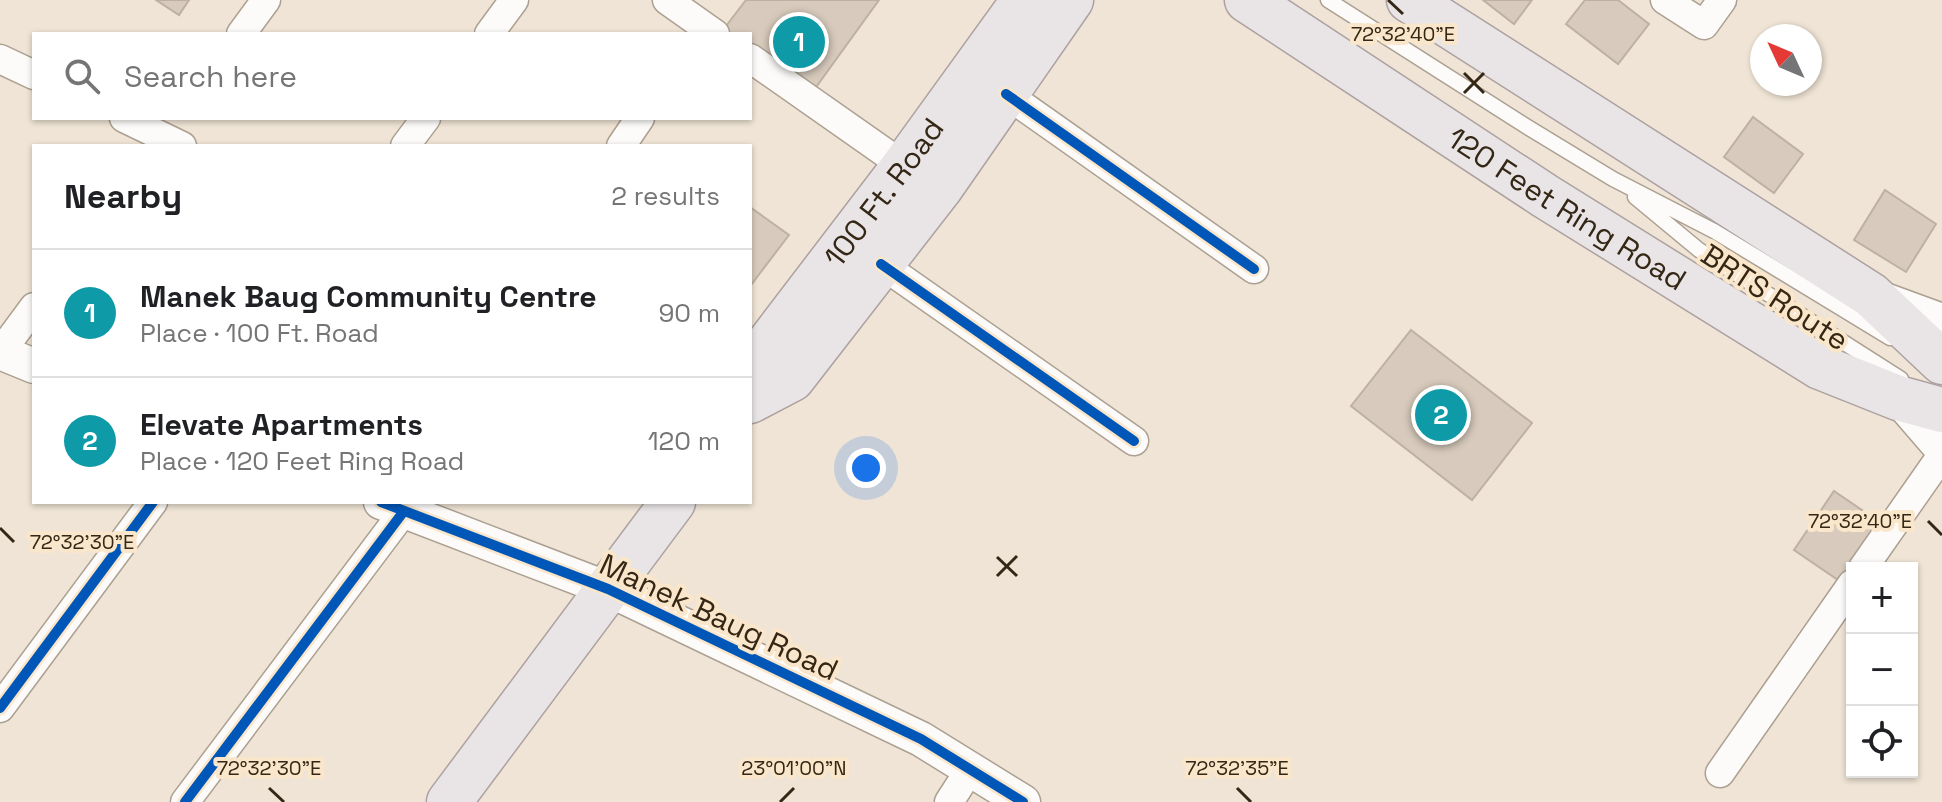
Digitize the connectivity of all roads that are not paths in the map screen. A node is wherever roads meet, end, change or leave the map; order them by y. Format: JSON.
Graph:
{"nodes":[{"id":1,"x":266,"y":0,"type":"edge"},
{"id":2,"x":514,"y":0,"type":"edge"},
{"id":3,"x":667,"y":0,"type":"edge"},
{"id":4,"x":1024,"y":0,"type":"edge"},
{"id":5,"x":1071,"y":0,"type":"edge"},
{"id":6,"x":1247,"y":0,"type":"edge"},
{"id":7,"x":1328,"y":0,"type":"edge"},
{"id":8,"x":1409,"y":0,"type":"edge"},
{"id":9,"x":1665,"y":0,"type":"edge"},
{"id":10,"x":1722,"y":0,"type":"edge"},
{"id":11,"x":705,"y":31,"type":"edge"},
{"id":12,"x":242,"y":32,"type":"edge"},
{"id":13,"x":490,"y":32,"type":"edge"},
{"id":14,"x":0,"y":59,"type":"edge"},
{"id":15,"x":752,"y":59,"type":"edge"},
{"id":16,"x":32,"y":74,"type":"edge"},
{"id":17,"x":1006,"y":94,"type":"junction"},
{"id":18,"x":129,"y":120,"type":"edge"},
{"id":19,"x":424,"y":120,"type":"edge"},
{"id":20,"x":639,"y":120,"type":"edge"},
{"id":21,"x":170,"y":137,"type":"edge"},
{"id":22,"x":406,"y":144,"type":"edge"},
{"id":23,"x":622,"y":144,"type":"edge"},
{"id":24,"x":904,"y":166,"type":"junction"},
{"id":25,"x":1613,"y":179,"type":"junction"},
{"id":26,"x":881,"y":264,"type":"junction"},
{"id":27,"x":1254,"y":269,"type":"dead end"},
{"id":28,"x":1871,"y":295,"type":"junction"},
{"id":29,"x":32,"y":310,"type":"edge"},
{"id":30,"x":1942,"y":321,"type":"edge"},
{"id":31,"x":0,"y":353,"type":"edge"},
{"id":32,"x":1942,"y":362,"type":"edge"},
{"id":33,"x":32,"y":365,"type":"edge"},
{"id":34,"x":1942,"y":369,"type":"edge"},
{"id":35,"x":752,"y":380,"type":"edge"},
{"id":36,"x":1898,"y":398,"type":"junction"},
{"id":37,"x":752,"y":400,"type":"edge"},
{"id":38,"x":1942,"y":408,"type":"edge"},
{"id":39,"x":1134,"y":441,"type":"dead end"},
{"id":40,"x":1942,"y":452,"type":"edge"},
{"id":41,"x":152,"y":504,"type":"edge"},
{"id":42,"x":672,"y":504,"type":"edge"},
{"id":43,"x":392,"y":506,"type":"edge"},
{"id":44,"x":1867,"y":562,"type":"edge"},
{"id":45,"x":608,"y":589,"type":"junction"},
{"id":46,"x":1846,"y":593,"type":"edge"},
{"id":47,"x":0,"y":708,"type":"edge"},
{"id":48,"x":971,"y":768,"type":"junction"},
{"id":49,"x":1720,"y":773,"type":"dead end"},
{"id":50,"x":185,"y":802,"type":"edge"},
{"id":51,"x":449,"y":802,"type":"edge"},
{"id":52,"x":949,"y":802,"type":"edge"},
{"id":53,"x":1023,"y":802,"type":"edge"}],
"edges":[{"from":1,"to":12,"type":"street"},
{"from":2,"to":13,"type":"street"},
{"from":3,"to":11,"type":"street"},
{"from":4,"to":24,"type":"main road","name":"100 Ft. Road"},
{"from":5,"to":17,"type":"main road","name":"100 Ft. Road"},
{"from":6,"to":36,"type":"main road","name":"120 Feet Ring Road"},
{"from":7,"to":25,"type":"lane","name":"BRTS Route"},
{"from":8,"to":28,"type":"main road"},
{"from":9,"to":10,"type":"street"},
{"from":14,"to":16,"type":"street"},
{"from":15,"to":24,"type":"street"},
{"from":17,"to":26,"type":"main road","name":"100 Ft. Road"},
{"from":17,"to":27,"type":"street"},
{"from":18,"to":21,"type":"street"},
{"from":19,"to":22,"type":"street"},
{"from":20,"to":23,"type":"street"},
{"from":24,"to":35,"type":"main road","name":"100 Ft. Road"},
{"from":25,"to":34,"type":"lane","name":"BRTS Route"},
{"from":25,"to":38,"type":"lane","name":"BRTS Route"},
{"from":26,"to":37,"type":"main road","name":"100 Ft. Road"},
{"from":26,"to":39,"type":"street"},
{"from":28,"to":30,"type":"street"},
{"from":28,"to":32,"type":"main road"},
{"from":29,"to":31,"type":"street"},
{"from":31,"to":33,"type":"street"},
{"from":36,"to":38,"type":"main road","name":"120 Feet Ring Road"},
{"from":36,"to":40,"type":"street"},
{"from":40,"to":44,"type":"street"},
{"from":41,"to":47,"type":"street"},
{"from":42,"to":45,"type":"main road"},
{"from":43,"to":45,"type":"street","name":"Manek Baug Road"},
{"from":43,"to":50,"type":"street"},
{"from":45,"to":48,"type":"street","name":"Manek Baug Road"},
{"from":45,"to":51,"type":"main road"},
{"from":46,"to":49,"type":"street"},
{"from":48,"to":52,"type":"street"},
{"from":48,"to":53,"type":"street","name":"Manek Baug Road"}]}
